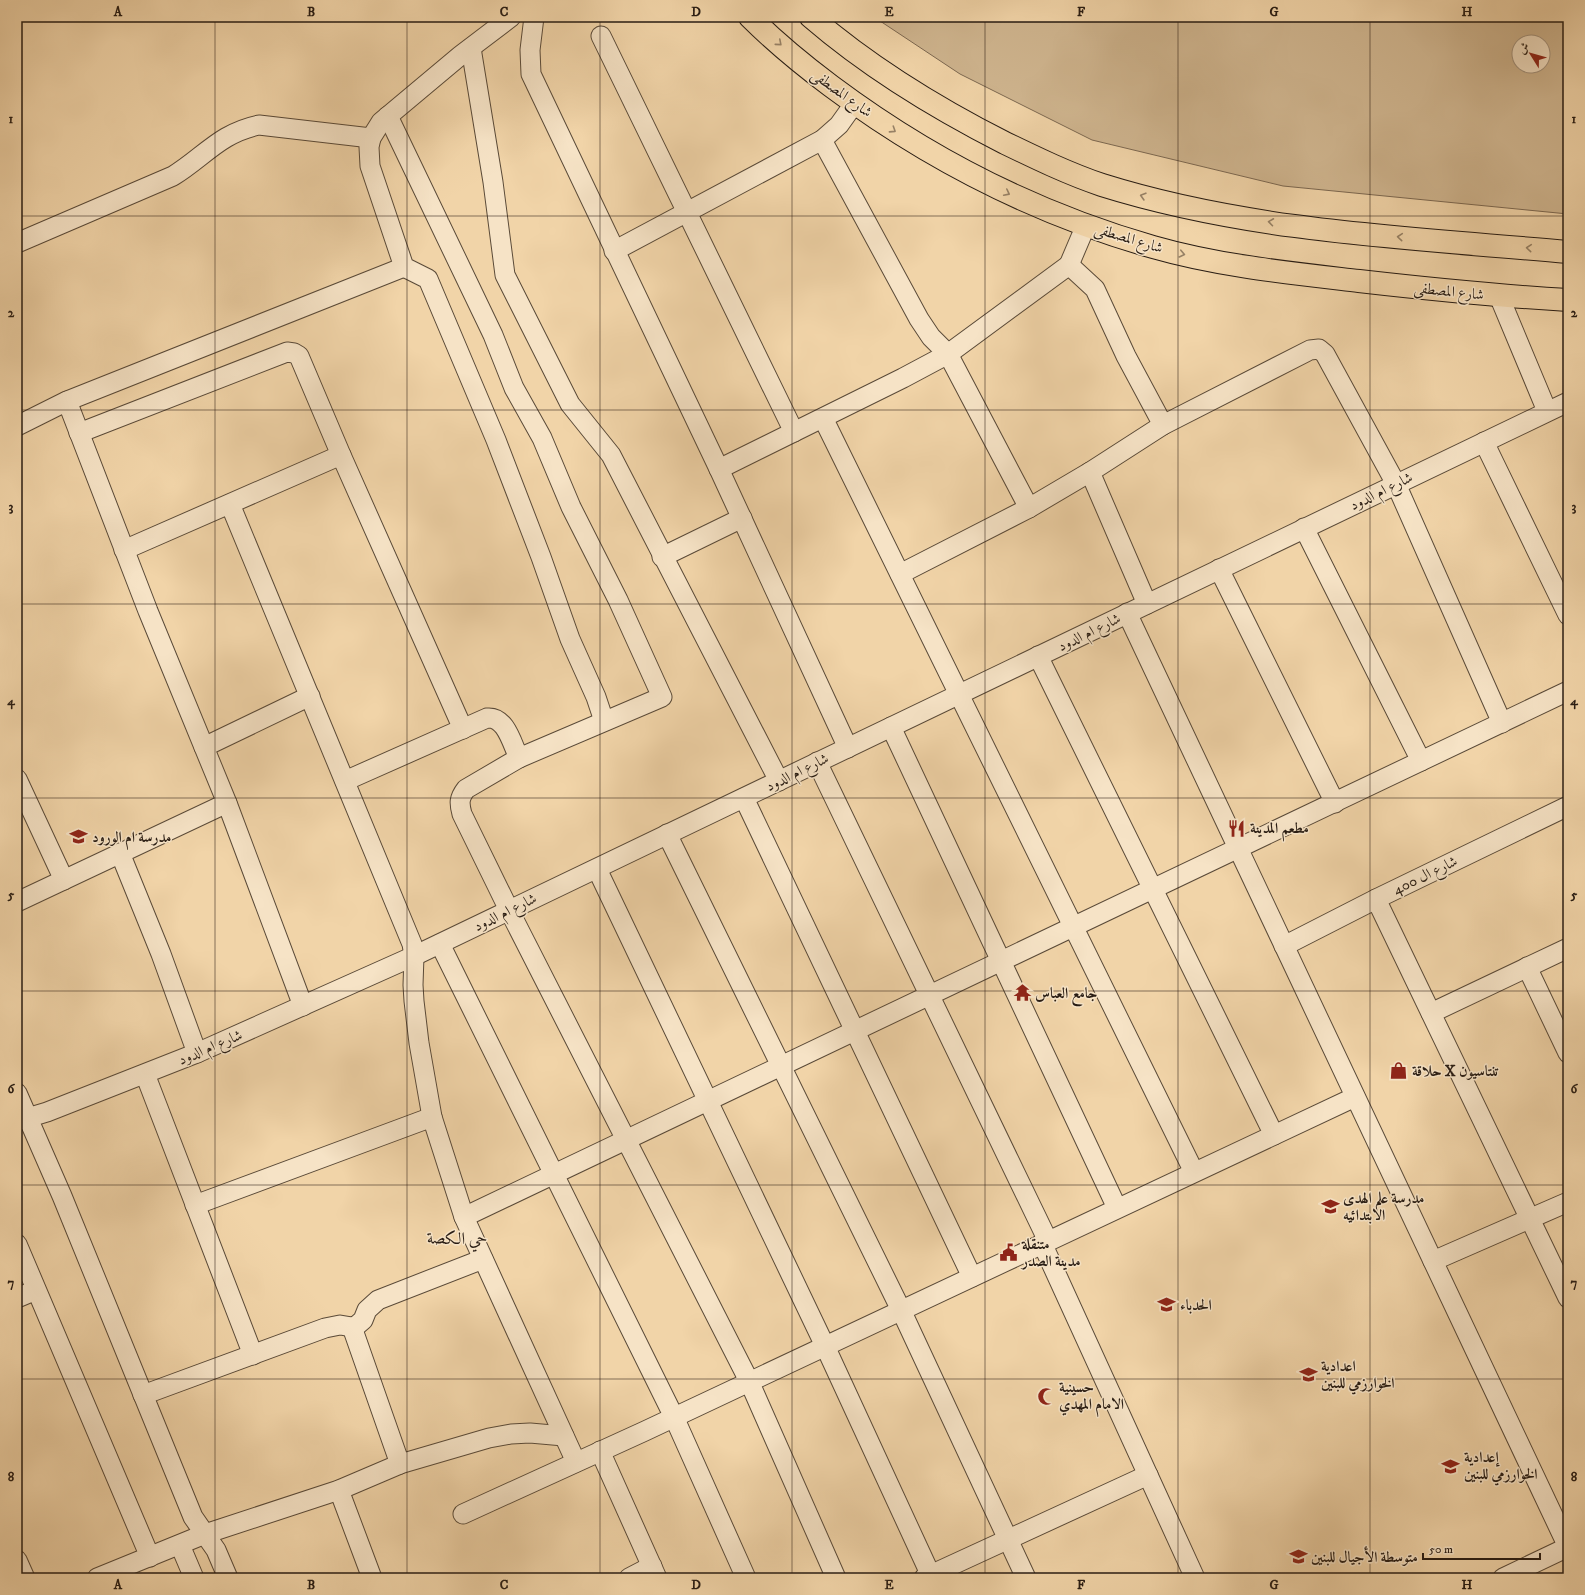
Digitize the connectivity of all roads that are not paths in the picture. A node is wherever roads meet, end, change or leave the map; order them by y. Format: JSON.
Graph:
{"nodes":[{"id":1,"x":511,"y":17,"type":"edge"},
{"id":2,"x":534,"y":17,"type":"edge"},
{"id":3,"x":750,"y":17,"type":"edge"},
{"id":4,"x":810,"y":17,"type":"edge"},
{"id":5,"x":601,"y":36,"type":"dead end"},
{"id":6,"x":471,"y":48,"type":"junction"},
{"id":7,"x":854,"y":104,"type":"junction"},
{"id":8,"x":388,"y":116,"type":"junction"},
{"id":9,"x":371,"y":138,"type":"junction"},
{"id":10,"x":822,"y":140,"type":"junction"},
{"id":11,"x":687,"y":212,"type":"junction"},
{"id":12,"x":1086,"y":225,"type":"junction"},
{"id":13,"x":17,"y":242,"type":"edge"},
{"id":14,"x":614,"y":251,"type":"junction"},
{"id":15,"x":1568,"y":252,"type":"edge"},
{"id":16,"x":1069,"y":265,"type":"junction"},
{"id":17,"x":404,"y":267,"type":"junction"},
{"id":18,"x":1499,"y":296,"type":"junction"},
{"id":19,"x":1568,"y":300,"type":"edge"},
{"id":20,"x":948,"y":354,"type":"junction"},
{"id":21,"x":67,"y":401,"type":"junction"},
{"id":22,"x":1568,"y":402,"type":"edge"},
{"id":23,"x":1548,"y":411,"type":"junction"},
{"id":24,"x":823,"y":418,"type":"junction"},
{"id":25,"x":1163,"y":425,"type":"junction"},
{"id":26,"x":17,"y":426,"type":"edge"},
{"id":27,"x":794,"y":432,"type":"junction"},
{"id":28,"x":79,"y":433,"type":"junction"},
{"id":29,"x":1484,"y":442,"type":"junction"},
{"id":30,"x":341,"y":455,"type":"junction"},
{"id":31,"x":719,"y":468,"type":"junction"},
{"id":32,"x":1090,"y":472,"type":"junction"},
{"id":33,"x":1396,"y":484,"type":"junction"},
{"id":34,"x":230,"y":504,"type":"junction"},
{"id":35,"x":1029,"y":508,"type":"junction"},
{"id":36,"x":742,"y":518,"type":"junction"},
{"id":37,"x":1304,"y":528,"type":"junction"},
{"id":38,"x":124,"y":550,"type":"junction"},
{"id":39,"x":662,"y":556,"type":"junction"},
{"id":40,"x":1219,"y":569,"type":"junction"},
{"id":41,"x":900,"y":574,"type":"junction"},
{"id":42,"x":1147,"y":604,"type":"junction"},
{"id":43,"x":1127,"y":613,"type":"junction"},
{"id":44,"x":1568,"y":615,"type":"edge"},
{"id":45,"x":1038,"y":656,"type":"junction"},
{"id":46,"x":1568,"y":691,"type":"edge"},
{"id":47,"x":959,"y":694,"type":"junction"},
{"id":48,"x":310,"y":696,"type":"junction"},
{"id":49,"x":604,"y":721,"type":"junction"},
{"id":50,"x":1502,"y":722,"type":"junction"},
{"id":51,"x":892,"y":727,"type":"junction"},
{"id":52,"x":463,"y":729,"type":"junction"},
{"id":53,"x":204,"y":747,"type":"junction"},
{"id":54,"x":848,"y":748,"type":"junction"},
{"id":55,"x":519,"y":758,"type":"junction"},
{"id":56,"x":817,"y":762,"type":"junction"},
{"id":57,"x":1421,"y":762,"type":"junction"},
{"id":58,"x":17,"y":779,"type":"edge"},
{"id":59,"x":779,"y":780,"type":"junction"},
{"id":60,"x":345,"y":781,"type":"junction"},
{"id":61,"x":744,"y":798,"type":"junction"},
{"id":62,"x":1335,"y":803,"type":"junction"},
{"id":63,"x":227,"y":804,"type":"junction"},
{"id":64,"x":1568,"y":806,"type":"edge"},
{"id":65,"x":668,"y":834,"type":"junction"},
{"id":66,"x":1238,"y":849,"type":"junction"},
{"id":67,"x":120,"y":853,"type":"junction"},
{"id":68,"x":597,"y":868,"type":"junction"},
{"id":69,"x":64,"y":880,"type":"junction"},
{"id":70,"x":1153,"y":889,"type":"junction"},
{"id":71,"x":1376,"y":899,"type":"junction"},
{"id":72,"x":17,"y":902,"type":"edge"},
{"id":73,"x":509,"y":910,"type":"junction"},
{"id":74,"x":1074,"y":927,"type":"junction"},
{"id":75,"x":440,"y":944,"type":"junction"},
{"id":76,"x":1284,"y":946,"type":"junction"},
{"id":77,"x":1568,"y":948,"type":"edge"},
{"id":78,"x":414,"y":956,"type":"junction"},
{"id":79,"x":1002,"y":961,"type":"junction"},
{"id":80,"x":1527,"y":968,"type":"junction"},
{"id":81,"x":930,"y":996,"type":"junction"},
{"id":82,"x":303,"y":1006,"type":"junction"},
{"id":83,"x":1431,"y":1013,"type":"junction"},
{"id":84,"x":855,"y":1031,"type":"junction"},
{"id":85,"x":197,"y":1053,"type":"junction"},
{"id":86,"x":1568,"y":1053,"type":"edge"},
{"id":87,"x":781,"y":1066,"type":"junction"},
{"id":88,"x":145,"y":1074,"type":"junction"},
{"id":89,"x":17,"y":1093,"type":"edge"},
{"id":90,"x":1356,"y":1097,"type":"junction"},
{"id":91,"x":708,"y":1101,"type":"junction"},
{"id":92,"x":432,"y":1117,"type":"junction"},
{"id":93,"x":22,"y":1120,"type":"edge"},
{"id":94,"x":1274,"y":1135,"type":"junction"},
{"id":95,"x":626,"y":1140,"type":"junction"},
{"id":96,"x":1194,"y":1172,"type":"junction"},
{"id":97,"x":554,"y":1174,"type":"junction"},
{"id":98,"x":1568,"y":1202,"type":"edge"},
{"id":99,"x":195,"y":1205,"type":"junction"},
{"id":100,"x":1117,"y":1208,"type":"junction"},
{"id":101,"x":464,"y":1217,"type":"junction"},
{"id":102,"x":1530,"y":1219,"type":"junction"},
{"id":103,"x":1045,"y":1242,"type":"junction"},
{"id":104,"x":17,"y":1244,"type":"edge"},
{"id":105,"x":483,"y":1259,"type":"junction"},
{"id":106,"x":1433,"y":1261,"type":"junction"},
{"id":107,"x":972,"y":1276,"type":"junction"},
{"id":108,"x":36,"y":1290,"type":"junction"},
{"id":109,"x":17,"y":1298,"type":"edge"},
{"id":110,"x":1568,"y":1298,"type":"edge"},
{"id":111,"x":901,"y":1310,"type":"junction"},
{"id":112,"x":352,"y":1327,"type":"junction"},
{"id":113,"x":825,"y":1346,"type":"junction"},
{"id":114,"x":253,"y":1355,"type":"junction"},
{"id":115,"x":749,"y":1381,"type":"junction"},
{"id":116,"x":143,"y":1394,"type":"junction"},
{"id":117,"x":674,"y":1417,"type":"junction"},
{"id":118,"x":564,"y":1436,"type":"junction"},
{"id":119,"x":600,"y":1451,"type":"junction"},
{"id":120,"x":576,"y":1462,"type":"junction"},
{"id":121,"x":400,"y":1464,"type":"junction"},
{"id":122,"x":1148,"y":1475,"type":"junction"},
{"id":123,"x":339,"y":1490,"type":"junction"},
{"id":124,"x":463,"y":1514,"type":"dead end"},
{"id":125,"x":205,"y":1534,"type":"junction"},
{"id":126,"x":1008,"y":1540,"type":"junction"},
{"id":127,"x":180,"y":1545,"type":"junction"},
{"id":128,"x":1568,"y":1547,"type":"edge"},
{"id":129,"x":150,"y":1557,"type":"junction"},
{"id":130,"x":17,"y":1560,"type":"edge"},
{"id":131,"x":654,"y":1572,"type":"edge"},
{"id":132,"x":929,"y":1577,"type":"edge"},
{"id":133,"x":25,"y":1578,"type":"edge"},
{"id":134,"x":97,"y":1578,"type":"edge"},
{"id":135,"x":194,"y":1578,"type":"edge"},
{"id":136,"x":228,"y":1578,"type":"edge"},
{"id":137,"x":372,"y":1578,"type":"edge"},
{"id":138,"x":629,"y":1578,"type":"edge"},
{"id":139,"x":746,"y":1578,"type":"edge"},
{"id":140,"x":836,"y":1578,"type":"edge"},
{"id":141,"x":1026,"y":1578,"type":"edge"},
{"id":142,"x":1194,"y":1578,"type":"edge"},
{"id":143,"x":1503,"y":1578,"type":"edge"}],
"edges":[{"from":1,"to":6,"type":"street"},
{"from":2,"to":14,"type":"street"},
{"from":3,"to":7,"type":"highway","name":"شارع المصطفى","one_way":true},
{"from":15,"to":4,"type":"highway","one_way":true},
{"from":5,"to":11,"type":"street"},
{"from":6,"to":8,"type":"street"},
{"from":6,"to":39,"type":"street"},
{"from":7,"to":10,"type":"street"},
{"from":7,"to":12,"type":"highway","name":"شارع المصطفى","one_way":true},
{"from":8,"to":9,"type":"street"},
{"from":8,"to":49,"type":"street"},
{"from":9,"to":13,"type":"street"},
{"from":9,"to":17,"type":"street"},
{"from":10,"to":11,"type":"street"},
{"from":10,"to":20,"type":"street"},
{"from":11,"to":14,"type":"street"},
{"from":11,"to":27,"type":"street"},
{"from":12,"to":16,"type":"street"},
{"from":12,"to":18,"type":"highway","name":"شارع المصطفى","one_way":true},
{"from":14,"to":31,"type":"street"},
{"from":16,"to":20,"type":"street"},
{"from":16,"to":25,"type":"street"},
{"from":17,"to":21,"type":"street"},
{"from":17,"to":49,"type":"street"},
{"from":18,"to":19,"type":"highway","name":"شارع المصطفى"},
{"from":18,"to":23,"type":"street"},
{"from":20,"to":24,"type":"street"},
{"from":20,"to":35,"type":"street"},
{"from":21,"to":26,"type":"street"},
{"from":21,"to":28,"type":"street"},
{"from":22,"to":23,"type":"street","name":"شارع ام الدود"},
{"from":23,"to":29,"type":"street","name":"شارع ام الدود"},
{"from":24,"to":27,"type":"street"},
{"from":24,"to":41,"type":"street"},
{"from":25,"to":32,"type":"street"},
{"from":25,"to":33,"type":"street"},
{"from":27,"to":31,"type":"street"},
{"from":28,"to":30,"type":"street"},
{"from":28,"to":38,"type":"street"},
{"from":29,"to":33,"type":"street","name":"شارع ام الدود"},
{"from":29,"to":44,"type":"street"},
{"from":30,"to":34,"type":"street"},
{"from":30,"to":52,"type":"street"},
{"from":31,"to":36,"type":"street"},
{"from":32,"to":35,"type":"street"},
{"from":32,"to":42,"type":"street"},
{"from":33,"to":37,"type":"street","name":"شارع ام الدود"},
{"from":33,"to":50,"type":"street"},
{"from":34,"to":38,"type":"street"},
{"from":34,"to":48,"type":"street"},
{"from":35,"to":41,"type":"street"},
{"from":36,"to":39,"type":"street"},
{"from":36,"to":54,"type":"street"},
{"from":37,"to":40,"type":"street","name":"شارع ام الدود"},
{"from":37,"to":57,"type":"street"},
{"from":38,"to":53,"type":"street"},
{"from":39,"to":59,"type":"street"},
{"from":40,"to":42,"type":"street","name":"شارع ام الدود"},
{"from":40,"to":62,"type":"street"},
{"from":41,"to":47,"type":"street"},
{"from":42,"to":43,"type":"street","name":"شارع ام الدود"},
{"from":43,"to":45,"type":"street","name":"شارع ام الدود"},
{"from":43,"to":66,"type":"street"},
{"from":45,"to":47,"type":"street","name":"شارع ام الدود"},
{"from":45,"to":70,"type":"street"},
{"from":46,"to":50,"type":"street"},
{"from":47,"to":51,"type":"street","name":"شارع ام الدود"},
{"from":47,"to":74,"type":"street"},
{"from":48,"to":53,"type":"street"},
{"from":48,"to":60,"type":"street"},
{"from":49,"to":55,"type":"street"},
{"from":50,"to":57,"type":"street"},
{"from":51,"to":54,"type":"street","name":"شارع ام الدود"},
{"from":51,"to":79,"type":"street"},
{"from":52,"to":55,"type":"street"},
{"from":52,"to":60,"type":"street"},
{"from":53,"to":63,"type":"street"},
{"from":54,"to":56,"type":"street","name":"شارع ام الدود"},
{"from":55,"to":73,"type":"street"},
{"from":56,"to":59,"type":"street","name":"شارع ام الدود"},
{"from":56,"to":81,"type":"street"},
{"from":57,"to":62,"type":"street"},
{"from":58,"to":69,"type":"street"},
{"from":59,"to":61,"type":"street","name":"شارع ام الدود"},
{"from":60,"to":78,"type":"street"},
{"from":61,"to":65,"type":"street","name":"شارع ام الدود"},
{"from":61,"to":84,"type":"street"},
{"from":62,"to":66,"type":"street"},
{"from":63,"to":67,"type":"street"},
{"from":63,"to":82,"type":"street"},
{"from":64,"to":71,"type":"street","name":"شارع ال 400"},
{"from":65,"to":68,"type":"street","name":"شارع ام الدود"},
{"from":65,"to":87,"type":"street"},
{"from":66,"to":70,"type":"street"},
{"from":66,"to":76,"type":"street"},
{"from":67,"to":69,"type":"street"},
{"from":67,"to":85,"type":"street"},
{"from":68,"to":73,"type":"street","name":"شارع ام الدود"},
{"from":68,"to":91,"type":"street"},
{"from":69,"to":72,"type":"street"},
{"from":70,"to":74,"type":"street"},
{"from":70,"to":94,"type":"street"},
{"from":71,"to":76,"type":"street","name":"شارع ال 400"},
{"from":71,"to":83,"type":"street"},
{"from":73,"to":75,"type":"street","name":"شارع ام الدود"},
{"from":73,"to":95,"type":"street"},
{"from":74,"to":79,"type":"street"},
{"from":74,"to":96,"type":"street"},
{"from":75,"to":78,"type":"street","name":"شارع ام الدود"},
{"from":75,"to":97,"type":"street"},
{"from":76,"to":90,"type":"street"},
{"from":77,"to":80,"type":"street"},
{"from":78,"to":82,"type":"street","name":"شارع ام الدود"},
{"from":78,"to":92,"type":"street"},
{"from":79,"to":81,"type":"street"},
{"from":79,"to":100,"type":"street"},
{"from":80,"to":83,"type":"street"},
{"from":80,"to":86,"type":"street"},
{"from":81,"to":84,"type":"street"},
{"from":81,"to":103,"type":"street"},
{"from":82,"to":85,"type":"street","name":"شارع ام الدود"},
{"from":83,"to":102,"type":"street"},
{"from":84,"to":87,"type":"street"},
{"from":84,"to":107,"type":"street"},
{"from":85,"to":88,"type":"street","name":"شارع ام الدود"},
{"from":87,"to":91,"type":"street"},
{"from":87,"to":111,"type":"street"},
{"from":88,"to":93,"type":"street","name":"شارع ام الدود"},
{"from":88,"to":99,"type":"street"},
{"from":89,"to":93,"type":"street"},
{"from":90,"to":94,"type":"street"},
{"from":90,"to":106,"type":"street"},
{"from":91,"to":95,"type":"street"},
{"from":91,"to":113,"type":"street"},
{"from":92,"to":99,"type":"street"},
{"from":92,"to":101,"type":"street"},
{"from":93,"to":116,"type":"street"},
{"from":94,"to":96,"type":"street"},
{"from":95,"to":97,"type":"street"},
{"from":95,"to":115,"type":"street"},
{"from":96,"to":100,"type":"street"},
{"from":97,"to":101,"type":"street"},
{"from":97,"to":117,"type":"street"},
{"from":98,"to":102,"type":"street"},
{"from":99,"to":114,"type":"street"},
{"from":100,"to":103,"type":"street"},
{"from":101,"to":105,"type":"street"},
{"from":102,"to":106,"type":"street"},
{"from":102,"to":110,"type":"street"},
{"from":103,"to":107,"type":"street"},
{"from":103,"to":122,"type":"street"},
{"from":104,"to":108,"type":"street"},
{"from":105,"to":112,"type":"street"},
{"from":105,"to":118,"type":"street"},
{"from":106,"to":128,"type":"street"},
{"from":107,"to":111,"type":"street"},
{"from":108,"to":109,"type":"street"},
{"from":108,"to":129,"type":"street"},
{"from":111,"to":113,"type":"street"},
{"from":111,"to":126,"type":"street"},
{"from":112,"to":114,"type":"street"},
{"from":112,"to":121,"type":"street"},
{"from":113,"to":115,"type":"street"},
{"from":113,"to":132,"type":"street"},
{"from":114,"to":116,"type":"street"},
{"from":115,"to":117,"type":"street"},
{"from":115,"to":140,"type":"street"},
{"from":116,"to":125,"type":"street"},
{"from":117,"to":119,"type":"street"},
{"from":117,"to":139,"type":"street"},
{"from":118,"to":120,"type":"street"},
{"from":118,"to":121,"type":"street"},
{"from":119,"to":120,"type":"street"},
{"from":119,"to":131,"type":"street"},
{"from":120,"to":124,"type":"street"},
{"from":121,"to":123,"type":"street"},
{"from":122,"to":126,"type":"street"},
{"from":122,"to":142,"type":"street"},
{"from":123,"to":125,"type":"street"},
{"from":123,"to":137,"type":"street"},
{"from":125,"to":127,"type":"street"},
{"from":125,"to":136,"type":"street"},
{"from":126,"to":132,"type":"street"},
{"from":126,"to":141,"type":"street"},
{"from":127,"to":129,"type":"street"},
{"from":127,"to":135,"type":"street"},
{"from":128,"to":143,"type":"street"},
{"from":129,"to":134,"type":"street"},
{"from":130,"to":133,"type":"street"},
{"from":131,"to":138,"type":"street"}]}
